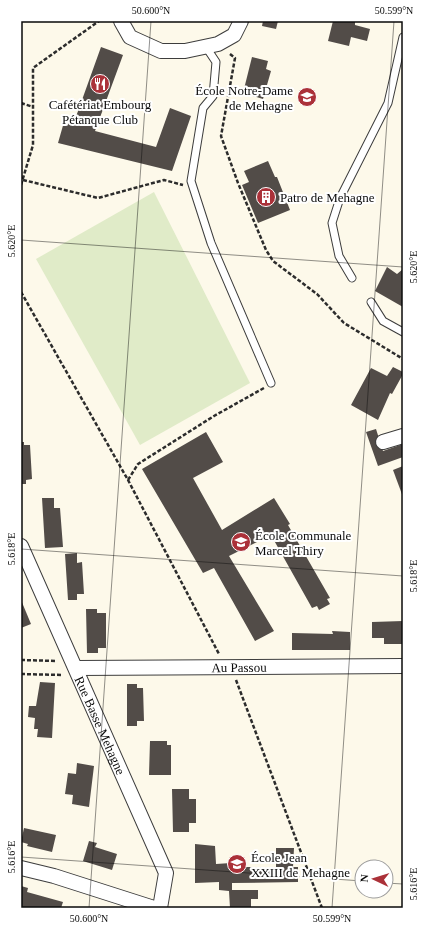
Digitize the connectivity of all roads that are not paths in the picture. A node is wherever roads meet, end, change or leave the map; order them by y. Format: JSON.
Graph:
{"nodes":[{"id":1,"x":121,"y":21,"type":"edge"},
{"id":2,"x":241,"y":21,"type":"edge"},
{"id":3,"x":403,"y":37,"type":"edge"},
{"id":4,"x":212,"y":46,"type":"junction"},
{"id":5,"x":352,"y":278,"type":"dead end"},
{"id":6,"x":371,"y":302,"type":"dead end"},
{"id":7,"x":403,"y":332,"type":"edge"},
{"id":8,"x":271,"y":383,"type":"road end"},
{"id":9,"x":403,"y":436,"type":"edge"},
{"id":10,"x":383,"y":442,"type":"dead end"},
{"id":11,"x":21,"y":546,"type":"edge"},
{"id":12,"x":403,"y":666,"type":"edge"},
{"id":13,"x":76,"y":668,"type":"junction"},
{"id":14,"x":21,"y":868,"type":"edge"},
{"id":15,"x":154,"y":908,"type":"edge"},
{"id":16,"x":160,"y":908,"type":"edge"}],
"edges":[{"from":1,"to":4,"type":"street"},
{"from":2,"to":4,"type":"street"},
{"from":3,"to":5,"type":"lane"},
{"from":4,"to":8,"type":"lane"},
{"from":6,"to":7,"type":"lane"},
{"from":9,"to":10,"type":"street"},
{"from":11,"to":13,"type":"street","name":"Rue Basse Mehagne"},
{"from":12,"to":13,"type":"street","name":"Au Passou"},
{"from":13,"to":16,"type":"street","name":"Rue Basse Mehagne"},
{"from":14,"to":15,"type":"street"}]}
